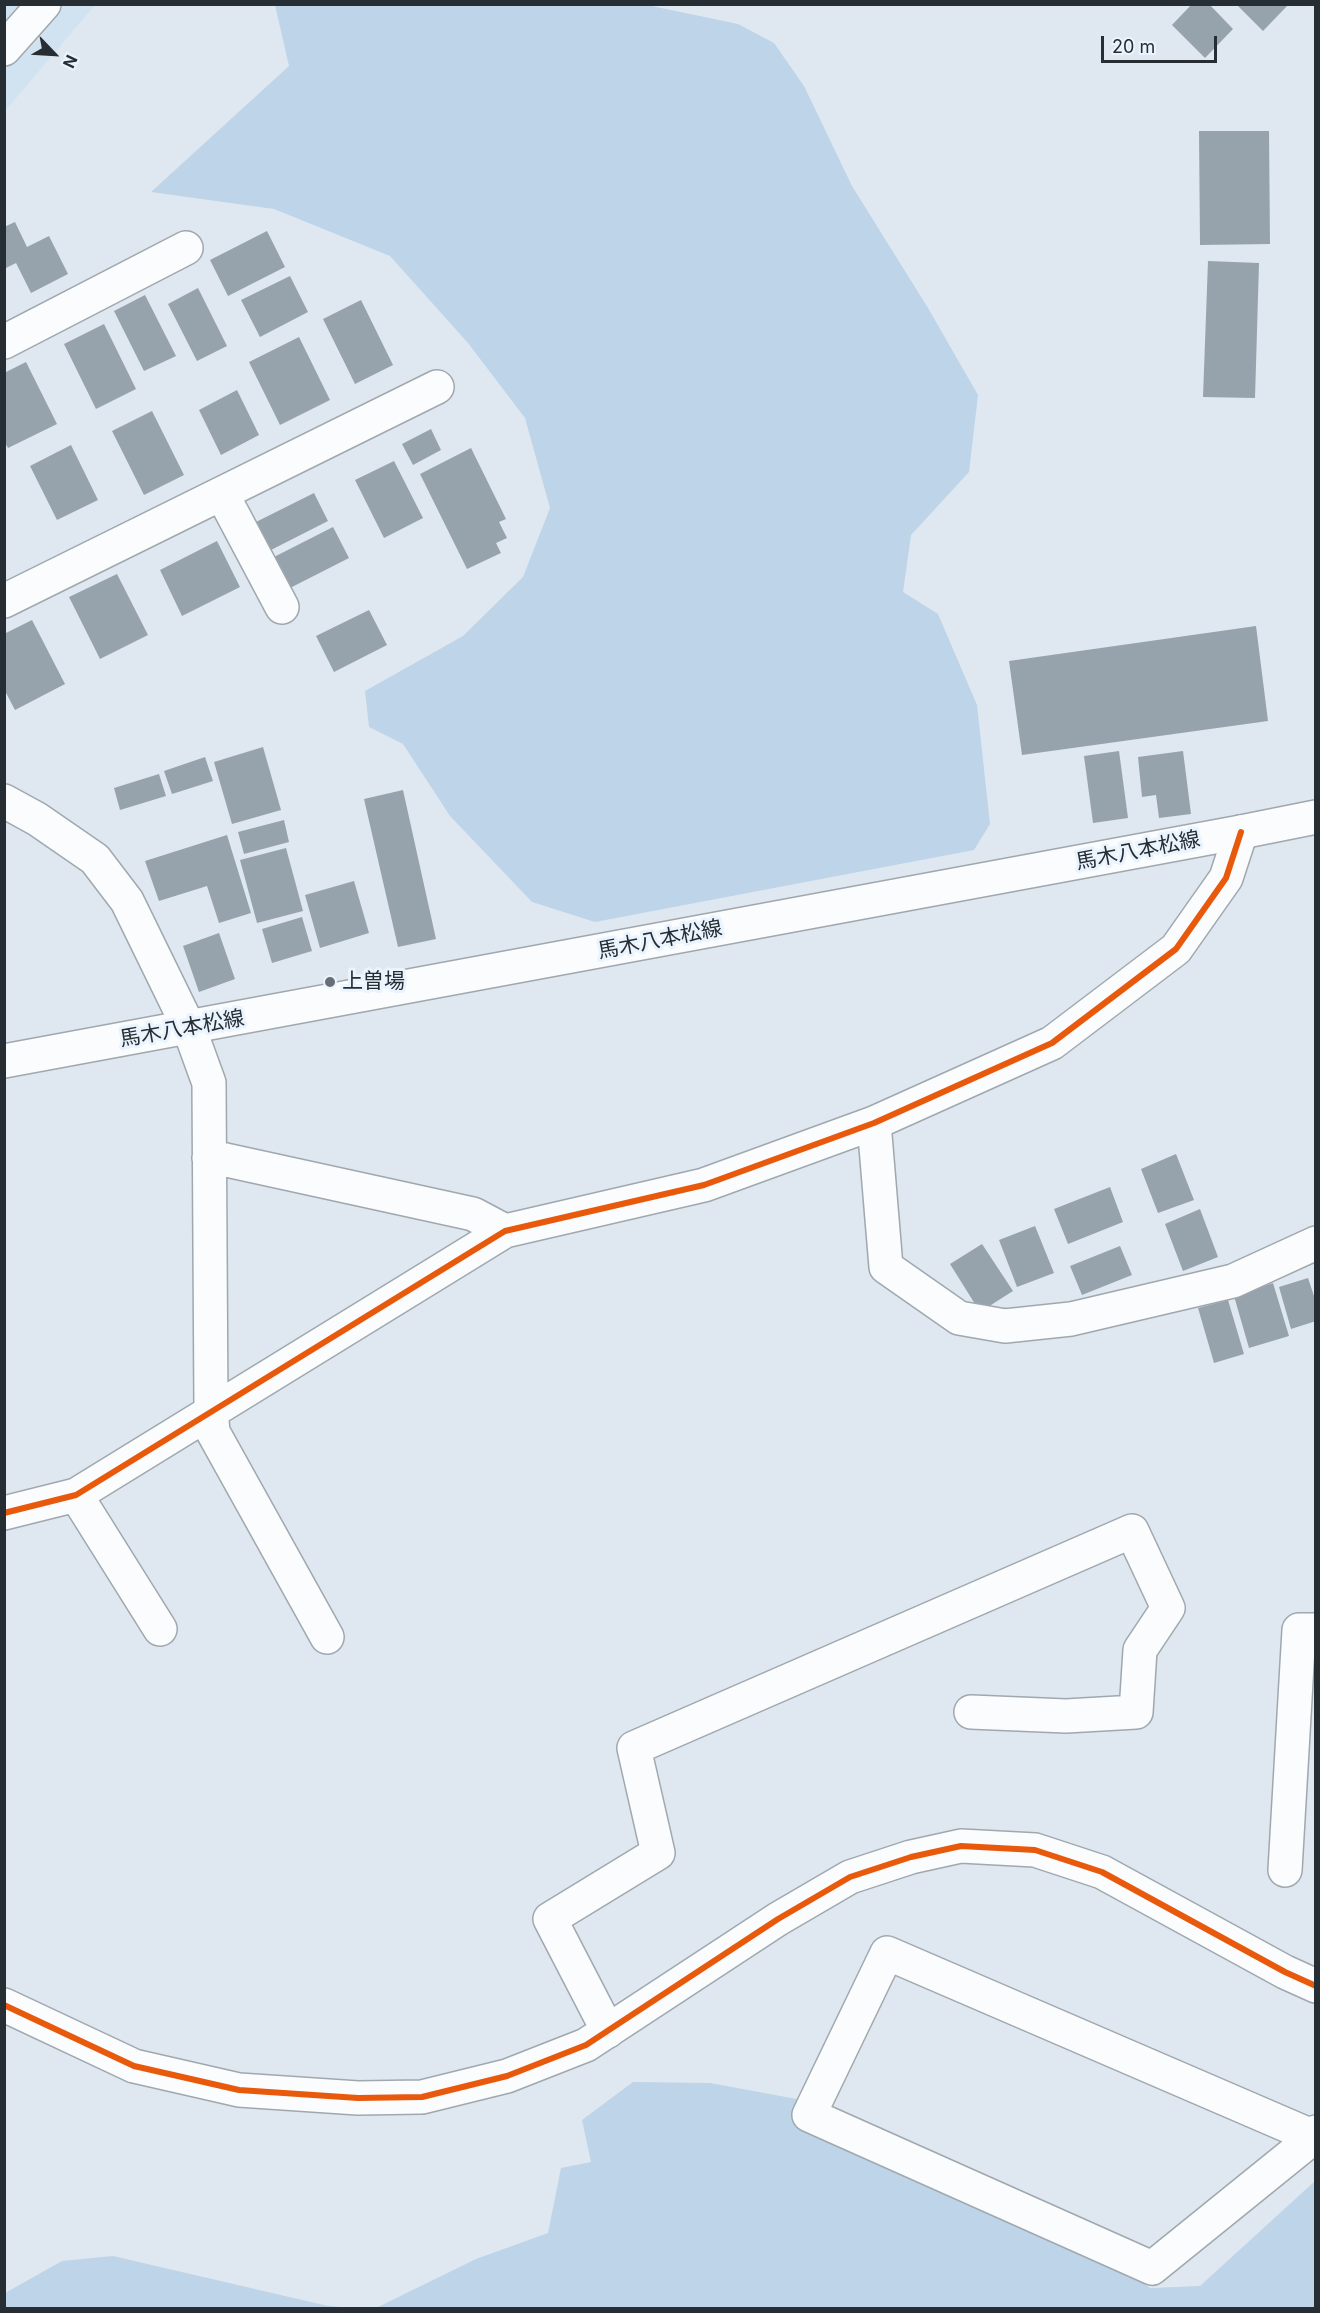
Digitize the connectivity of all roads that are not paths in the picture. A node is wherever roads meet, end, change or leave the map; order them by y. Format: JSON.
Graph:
{"nodes":[{"id":1,"x":44,"y":4,"type":"edge"},
{"id":2,"x":4,"y":50,"type":"edge"},
{"id":3,"x":186,"y":248,"type":"dead end"},
{"id":4,"x":4,"y":342,"type":"edge"},
{"id":5,"x":437,"y":387,"type":"dead end"},
{"id":6,"x":222,"y":494,"type":"junction"},
{"id":7,"x":4,"y":601,"type":"edge"},
{"id":8,"x":282,"y":607,"type":"dead end"},
{"id":9,"x":4,"y":778,"type":"edge"},
{"id":10,"x":4,"y":801,"type":"edge"},
{"id":11,"x":1316,"y":817,"type":"edge"},
{"id":12,"x":37,"y":819,"type":"junction"},
{"id":13,"x":1241,"y":832,"type":"junction"},
{"id":14,"x":189,"y":1028,"type":"junction"},
{"id":15,"x":4,"y":1061,"type":"edge"},
{"id":16,"x":874,"y":1123,"type":"junction"},
{"id":17,"x":209,"y":1158,"type":"junction"},
{"id":18,"x":505,"y":1231,"type":"junction"},
{"id":19,"x":1316,"y":1243,"type":"edge"},
{"id":20,"x":211,"y":1410,"type":"junction"},
{"id":21,"x":76,"y":1495,"type":"junction"},
{"id":22,"x":4,"y":1513,"type":"edge"},
{"id":23,"x":160,"y":1629,"type":"dead end"},
{"id":24,"x":1316,"y":1630,"type":"edge"},
{"id":25,"x":327,"y":1637,"type":"dead end"},
{"id":26,"x":971,"y":1712,"type":"dead end"},
{"id":27,"x":1284,"y":1870,"type":"dead end"},
{"id":28,"x":1316,"y":1986,"type":"edge"},
{"id":29,"x":4,"y":2005,"type":"edge"},
{"id":30,"x":608,"y":2031,"type":"junction"},
{"id":31,"x":1315,"y":2134,"type":"edge"}],
"edges":[{"from":1,"to":2,"type":"street"},
{"from":3,"to":4,"type":"street"},
{"from":5,"to":6,"type":"street"},
{"from":6,"to":7,"type":"street"},
{"from":6,"to":8,"type":"street"},
{"from":9,"to":12,"type":"street"},
{"from":10,"to":12,"type":"street"},
{"from":11,"to":13,"type":"street","name":"馬木八本松線"},
{"from":12,"to":14,"type":"street"},
{"from":13,"to":14,"type":"street","name":"馬木八本松線"},
{"from":13,"to":16,"type":"street"},
{"from":14,"to":15,"type":"street","name":"馬木八本松線"},
{"from":14,"to":17,"type":"street"},
{"from":16,"to":18,"type":"street"},
{"from":16,"to":19,"type":"street"},
{"from":17,"to":18,"type":"street"},
{"from":17,"to":20,"type":"street"},
{"from":18,"to":20,"type":"street"},
{"from":20,"to":21,"type":"street"},
{"from":20,"to":25,"type":"street"},
{"from":21,"to":22,"type":"street"},
{"from":21,"to":23,"type":"street"},
{"from":24,"to":27,"type":"street"},
{"from":26,"to":30,"type":"street"},
{"from":28,"to":30,"type":"street"},
{"from":29,"to":30,"type":"street"},
{"from":31,"to":31,"type":"street"}]}
